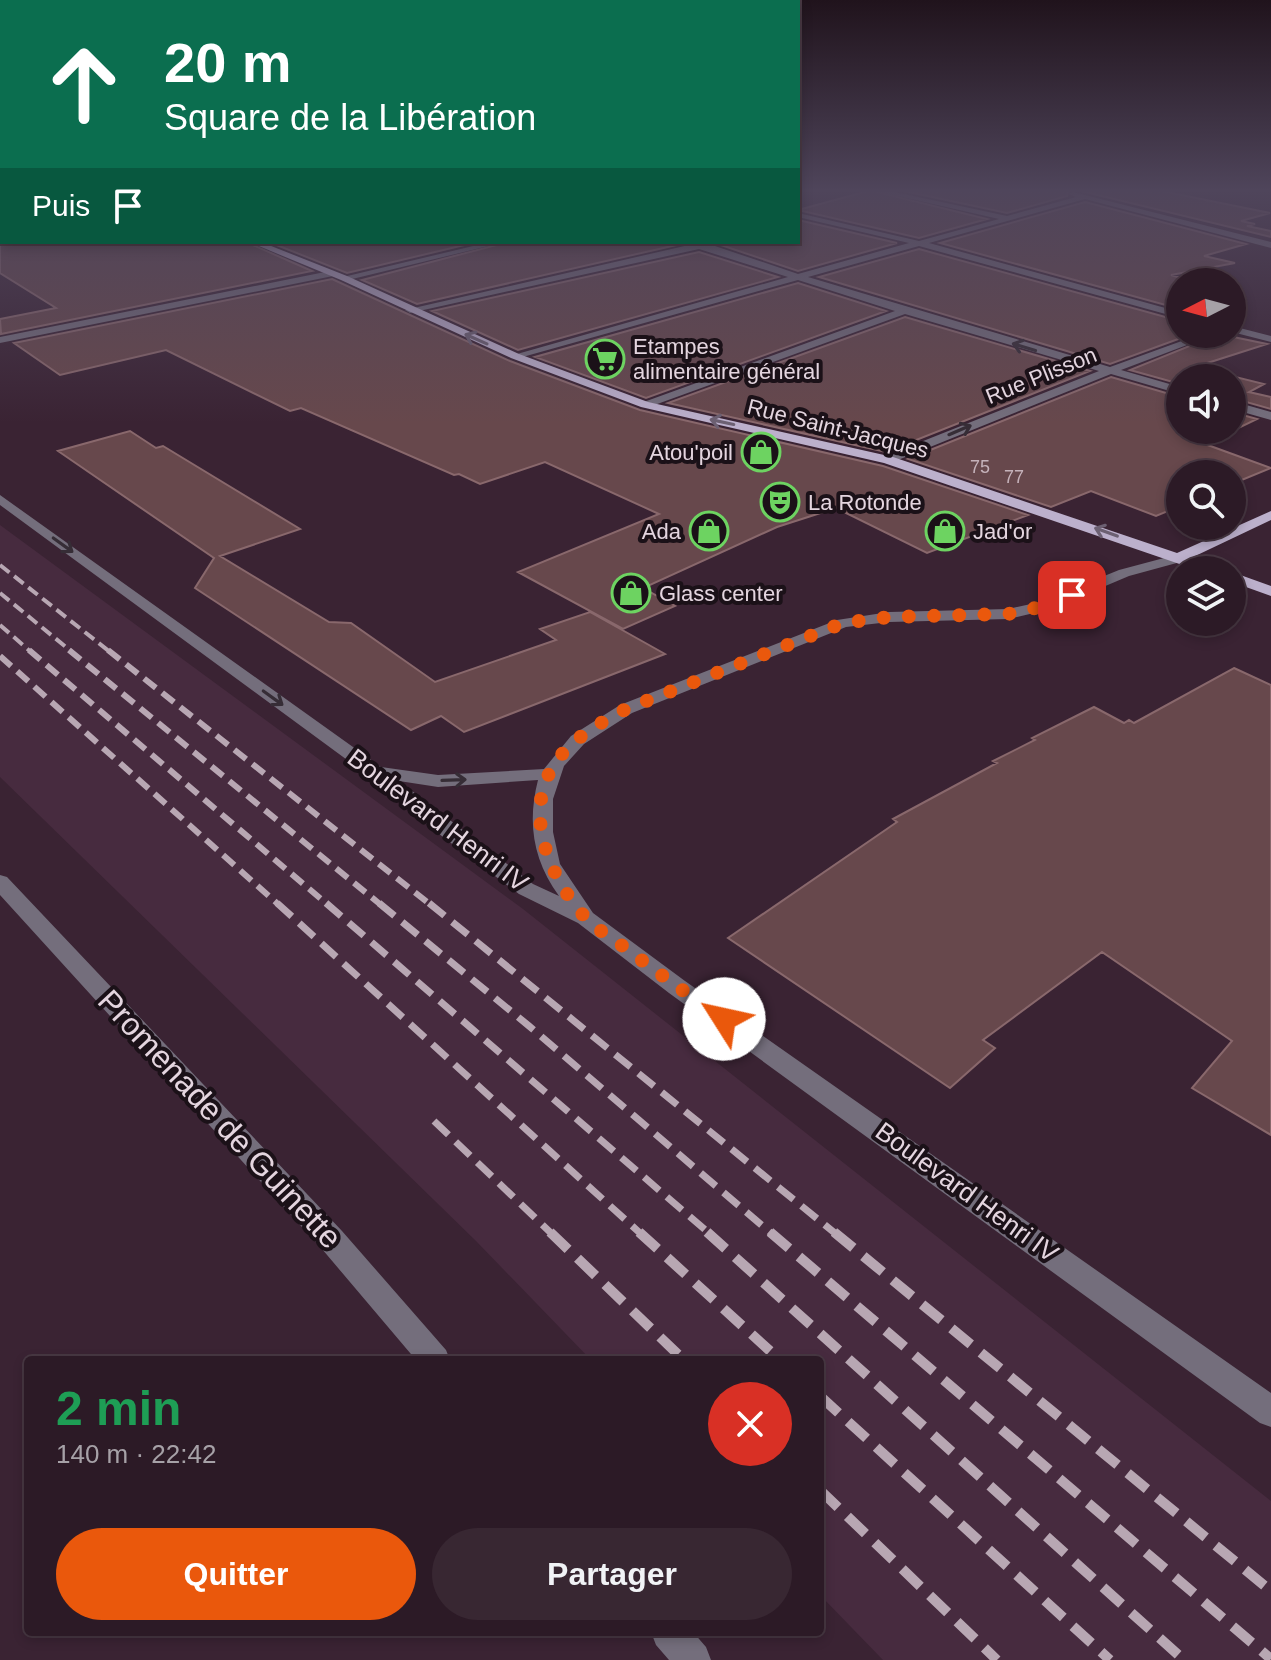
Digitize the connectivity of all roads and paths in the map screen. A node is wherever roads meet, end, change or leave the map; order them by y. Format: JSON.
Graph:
{"nodes":[{"id":1,"x":317,"y":268,"type":"edge"},
{"id":2,"x":386,"y":268,"type":"edge"},
{"id":3,"x":598,"y":268,"type":"edge"},
{"id":4,"x":769,"y":268,"type":"edge"},
{"id":5,"x":823,"y":268,"type":"edge"},
{"id":6,"x":1011,"y":268,"type":"edge"},
{"id":7,"x":330,"y":274,"type":"junction"},
{"id":8,"x":792,"y":276,"type":"junction"},
{"id":9,"x":344,"y":278,"type":"junction"},
{"id":10,"x":410,"y":310,"type":"junction"},
{"id":11,"x":905,"y":311,"type":"junction"},
{"id":12,"x":1166,"y":311,"type":"edge"},
{"id":13,"x":1246,"y":333,"type":"edge"},
{"id":14,"x":1271,"y":339,"type":"edge"},
{"id":15,"x":0,"y":340,"type":"edge"},
{"id":16,"x":1171,"y":348,"type":"edge"},
{"id":17,"x":515,"y":356,"type":"junction"},
{"id":18,"x":1105,"y":371,"type":"junction"},
{"id":19,"x":1166,"y":387,"type":"edge"},
{"id":20,"x":645,"y":405,"type":"junction"},
{"id":21,"x":1246,"y":409,"type":"edge"},
{"id":22,"x":1271,"y":416,"type":"edge"},
{"id":23,"x":888,"y":460,"type":"junction"},
{"id":24,"x":0,"y":499,"type":"edge"},
{"id":25,"x":1271,"y":515,"type":"edge"},
{"id":26,"x":1173,"y":556,"type":"edge"},
{"id":27,"x":1183,"y":556,"type":"edge"},
{"id":28,"x":1166,"y":562,"type":"edge"},
{"id":29,"x":1246,"y":582,"type":"edge"},
{"id":30,"x":1271,"y":591,"type":"edge"},
{"id":31,"x":376,"y":772,"type":"junction"},
{"id":32,"x":548,"y":774,"type":"junction"},
{"id":33,"x":0,"y":882,"type":"edge"},
{"id":34,"x":586,"y":918,"type":"junction"},
{"id":35,"x":432,"y":1356,"type":"edge"},
{"id":36,"x":1271,"y":1412,"type":"edge"},
{"id":37,"x":672,"y":1636,"type":"edge"},
{"id":38,"x":693,"y":1660,"type":"edge"}],
"edges":[{"from":1,"to":7,"type":"main road","name":"Rue Saint-Jacques"},
{"from":2,"to":9,"type":"street"},
{"from":3,"to":10,"type":"street"},
{"from":4,"to":8,"type":"street"},
{"from":5,"to":8,"type":"street"},
{"from":6,"to":12,"type":"street"},
{"from":7,"to":9,"type":"main road","name":"Rue Saint-Jacques"},
{"from":7,"to":15,"type":"street"},
{"from":8,"to":11,"type":"street"},
{"from":8,"to":17,"type":"street"},
{"from":9,"to":10,"type":"main road","name":"Rue Saint-Jacques"},
{"from":17,"to":10,"type":"main road","name":"Rue Saint-Jacques","one_way":true},
{"from":18,"to":11,"type":"street","one_way":true},
{"from":11,"to":20,"type":"street"},
{"from":13,"to":14,"type":"street"},
{"from":16,"to":18,"type":"street","name":"Rue Plisson"},
{"from":17,"to":20,"type":"main road","name":"Rue Saint-Jacques"},
{"from":18,"to":19,"type":"street"},
{"from":23,"to":18,"type":"street","name":"Rue Plisson","one_way":true},
{"from":23,"to":20,"type":"main road","name":"Rue Saint-Jacques","one_way":true},
{"from":21,"to":22,"type":"street"},
{"from":26,"to":23,"type":"main road","name":"Rue Saint-Jacques","one_way":true},
{"from":24,"to":31,"type":"street","name":"Boulevard Henri IV","one_way":true},
{"from":25,"to":27,"type":"main road"},
{"from":28,"to":32,"type":"street"},
{"from":29,"to":30,"type":"main road"},
{"from":31,"to":32,"type":"street","one_way":true},
{"from":31,"to":34,"type":"street","name":"Boulevard Henri IV"},
{"from":32,"to":34,"type":"street"},
{"from":33,"to":35,"type":"street","name":"Promenade de Guinette"},
{"from":34,"to":36,"type":"street","name":"Boulevard Henri IV"},
{"from":37,"to":38,"type":"street"}]}
